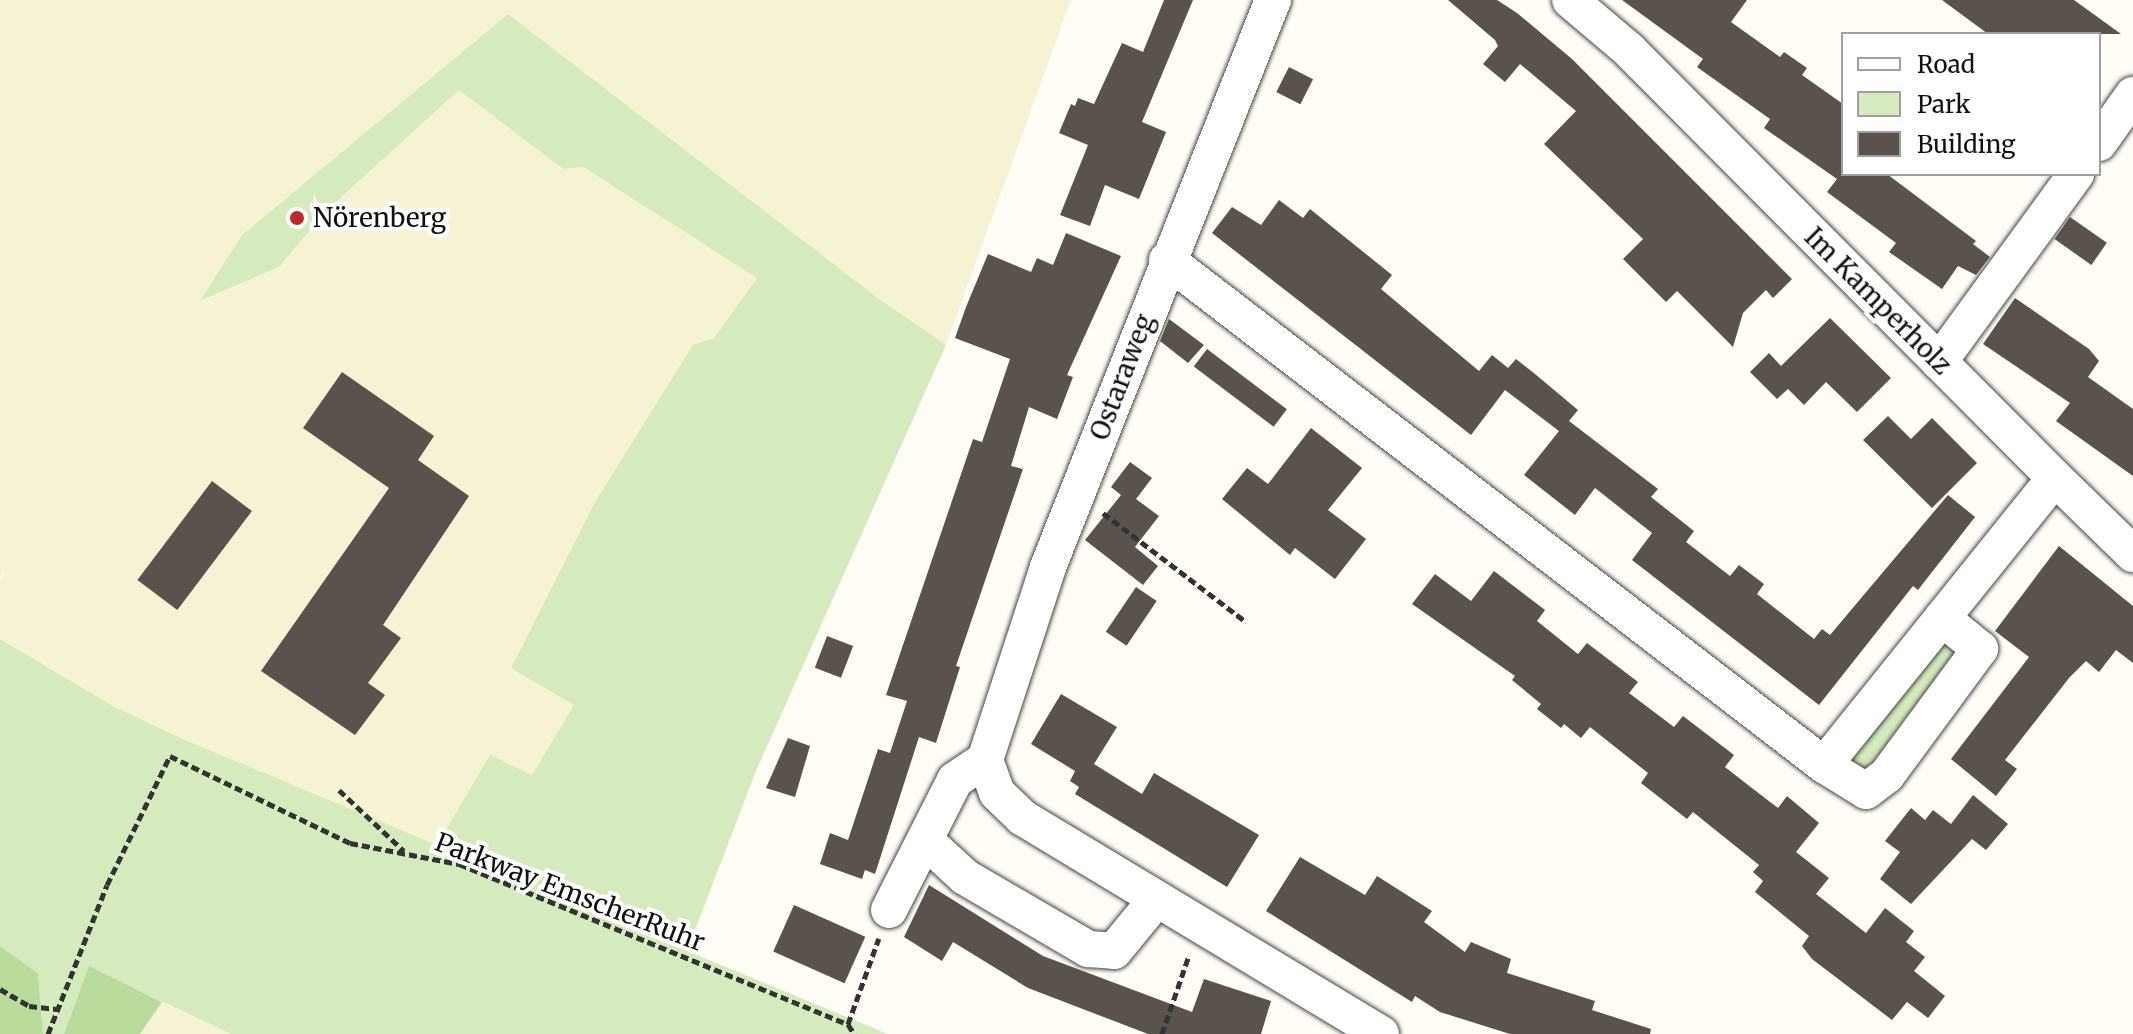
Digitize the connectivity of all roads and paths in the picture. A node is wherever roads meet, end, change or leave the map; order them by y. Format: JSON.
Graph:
{"nodes":[{"id":1,"x":1273,"y":0,"type":"edge"},
{"id":2,"x":1570,"y":0,"type":"edge"},
{"id":3,"x":2133,"y":95,"type":"edge"},
{"id":4,"x":2101,"y":140,"type":"edge"},
{"id":5,"x":2075,"y":176,"type":"edge"},
{"id":6,"x":1167,"y":260,"type":"junction"},
{"id":7,"x":1939,"y":362,"type":"junction"},
{"id":8,"x":2055,"y":478,"type":"junction"},
{"id":9,"x":1077,"y":493,"type":"junction"},
{"id":10,"x":2133,"y":554,"type":"edge"},
{"id":11,"x":1942,"y":618,"type":"junction"},
{"id":12,"x":1246,"y":622,"type":"dead end"},
{"id":13,"x":985,"y":760,"type":"junction"},
{"id":14,"x":1824,"y":765,"type":"junction"},
{"id":15,"x":339,"y":790,"type":"dead end"},
{"id":16,"x":927,"y":842,"type":"junction"},
{"id":17,"x":405,"y":852,"type":"junction"},
{"id":18,"x":1155,"y":901,"type":"junction"},
{"id":19,"x":889,"y":910,"type":"joint"},
{"id":20,"x":1198,"y":927,"type":"junction"},
{"id":21,"x":0,"y":989,"type":"edge"},
{"id":22,"x":57,"y":1009,"type":"junction"},
{"id":23,"x":848,"y":1024,"type":"junction"},
{"id":24,"x":48,"y":1034,"type":"edge"},
{"id":25,"x":854,"y":1034,"type":"edge"},
{"id":26,"x":1162,"y":1034,"type":"edge"},
{"id":27,"x":1381,"y":1034,"type":"edge"}],
"edges":[{"from":1,"to":6,"type":"street","name":"Ostaraweg"},
{"from":2,"to":7,"type":"street","name":"Im Kamperholz"},
{"from":3,"to":4,"type":"street"},
{"from":5,"to":7,"type":"street"},
{"from":6,"to":9,"type":"street","name":"Ostaraweg"},
{"from":6,"to":14,"type":"street"},
{"from":7,"to":8,"type":"street","name":"Im Kamperholz"},
{"from":8,"to":10,"type":"street","name":"Im Kamperholz"},
{"from":8,"to":11,"type":"street"},
{"from":9,"to":12,"type":"path"},
{"from":9,"to":13,"type":"street","name":"Ostaraweg"},
{"from":11,"to":14,"type":"street"},
{"from":11,"to":14,"type":"street"},
{"from":13,"to":16,"type":"street"},
{"from":13,"to":18,"type":"street"},
{"from":15,"to":17,"type":"path"},
{"from":16,"to":18,"type":"street"},
{"from":16,"to":19,"type":"street"},
{"from":17,"to":22,"type":"path","name":"Parkway EmscherRuhr"},
{"from":17,"to":23,"type":"path","name":"Parkway EmscherRuhr"},
{"from":18,"to":20,"type":"street"},
{"from":19,"to":23,"type":"path"},
{"from":20,"to":26,"type":"path"},
{"from":20,"to":27,"type":"street"},
{"from":21,"to":22,"type":"path"},
{"from":22,"to":24,"type":"path"},
{"from":23,"to":25,"type":"path"}]}
